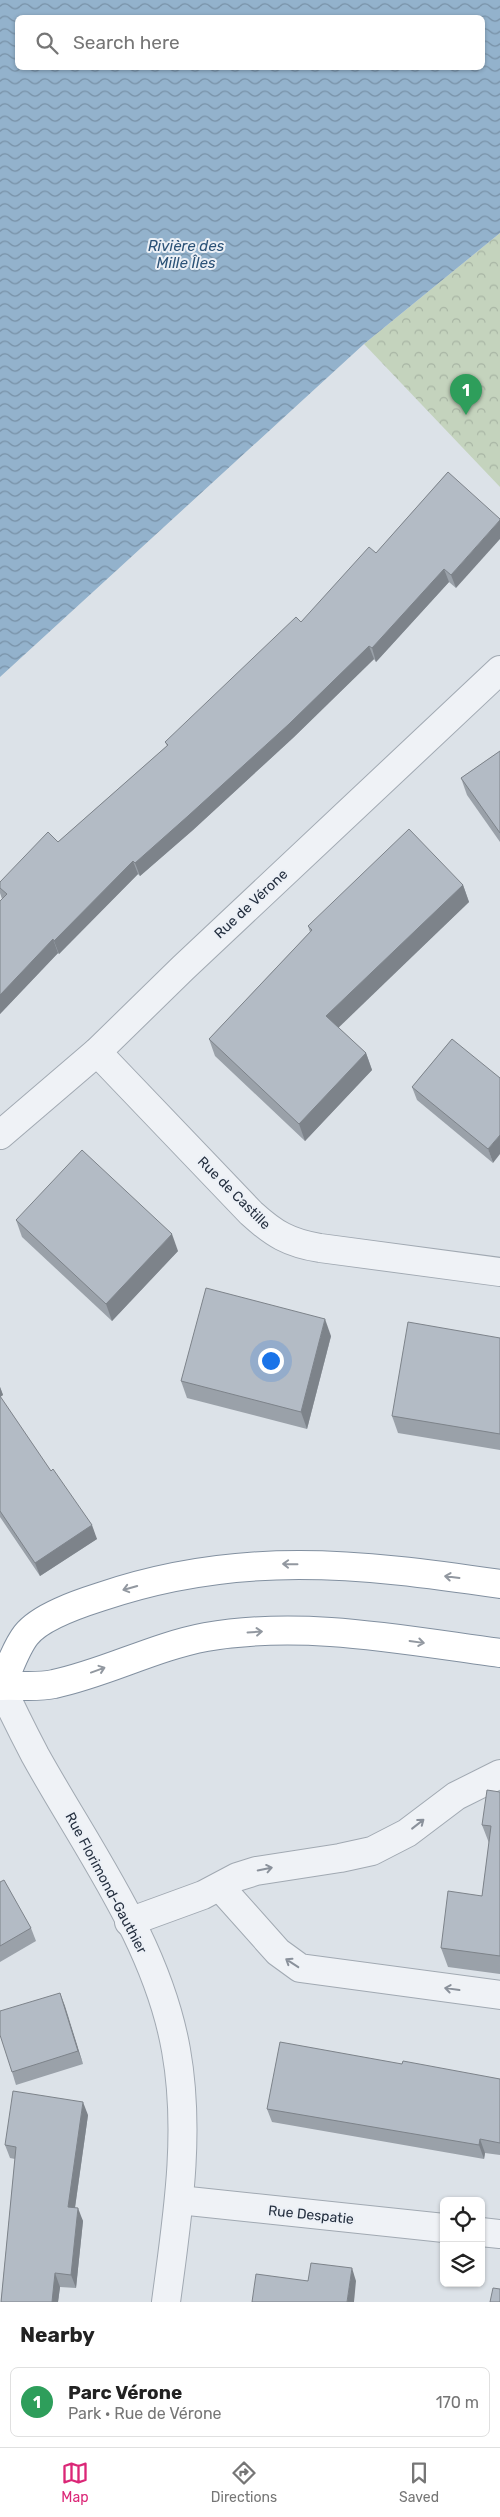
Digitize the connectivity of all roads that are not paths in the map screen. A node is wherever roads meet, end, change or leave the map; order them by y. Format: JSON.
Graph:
{"nodes":[{"id":1,"x":500,"y":670,"type":"edge"},
{"id":2,"x":97,"y":1052,"type":"junction"},
{"id":3,"x":0,"y":1135,"type":"edge"},
{"id":4,"x":500,"y":1272,"type":"edge"},
{"id":5,"x":500,"y":1584,"type":"edge"},
{"id":6,"x":500,"y":1653,"type":"edge"},
{"id":7,"x":0,"y":1685,"type":"edge"},
{"id":8,"x":500,"y":1774,"type":"edge"},
{"id":9,"x":220,"y":1887,"type":"junction"},
{"id":10,"x":129,"y":1922,"type":"junction"},
{"id":11,"x":500,"y":1995,"type":"edge"},
{"id":12,"x":179,"y":2200,"type":"junction"},
{"id":13,"x":440,"y":2228,"type":"edge"},
{"id":14,"x":485,"y":2232,"type":"edge"},
{"id":15,"x":500,"y":2234,"type":"edge"},
{"id":16,"x":166,"y":2302,"type":"edge"}],
"edges":[{"from":1,"to":2,"type":"street","name":"Rue de Vérone"},
{"from":2,"to":3,"type":"street","name":"Rue de Vérone"},
{"from":2,"to":4,"type":"street","name":"Rue de Castille"},
{"from":5,"to":7,"type":"highway","one_way":true},
{"from":7,"to":6,"type":"highway","one_way":true},
{"from":7,"to":10,"type":"street","name":"Rue Florimond-Gauthier"},
{"from":9,"to":8,"type":"street","one_way":true},
{"from":9,"to":10,"type":"street"},
{"from":11,"to":9,"type":"street","one_way":true},
{"from":10,"to":12,"type":"street","name":"Rue Florimond-Gauthier"},
{"from":12,"to":13,"type":"street","name":"Rue Despatie"},
{"from":12,"to":16,"type":"street","name":"Rue Florimond-Gauthier"},
{"from":14,"to":15,"type":"street"}]}
